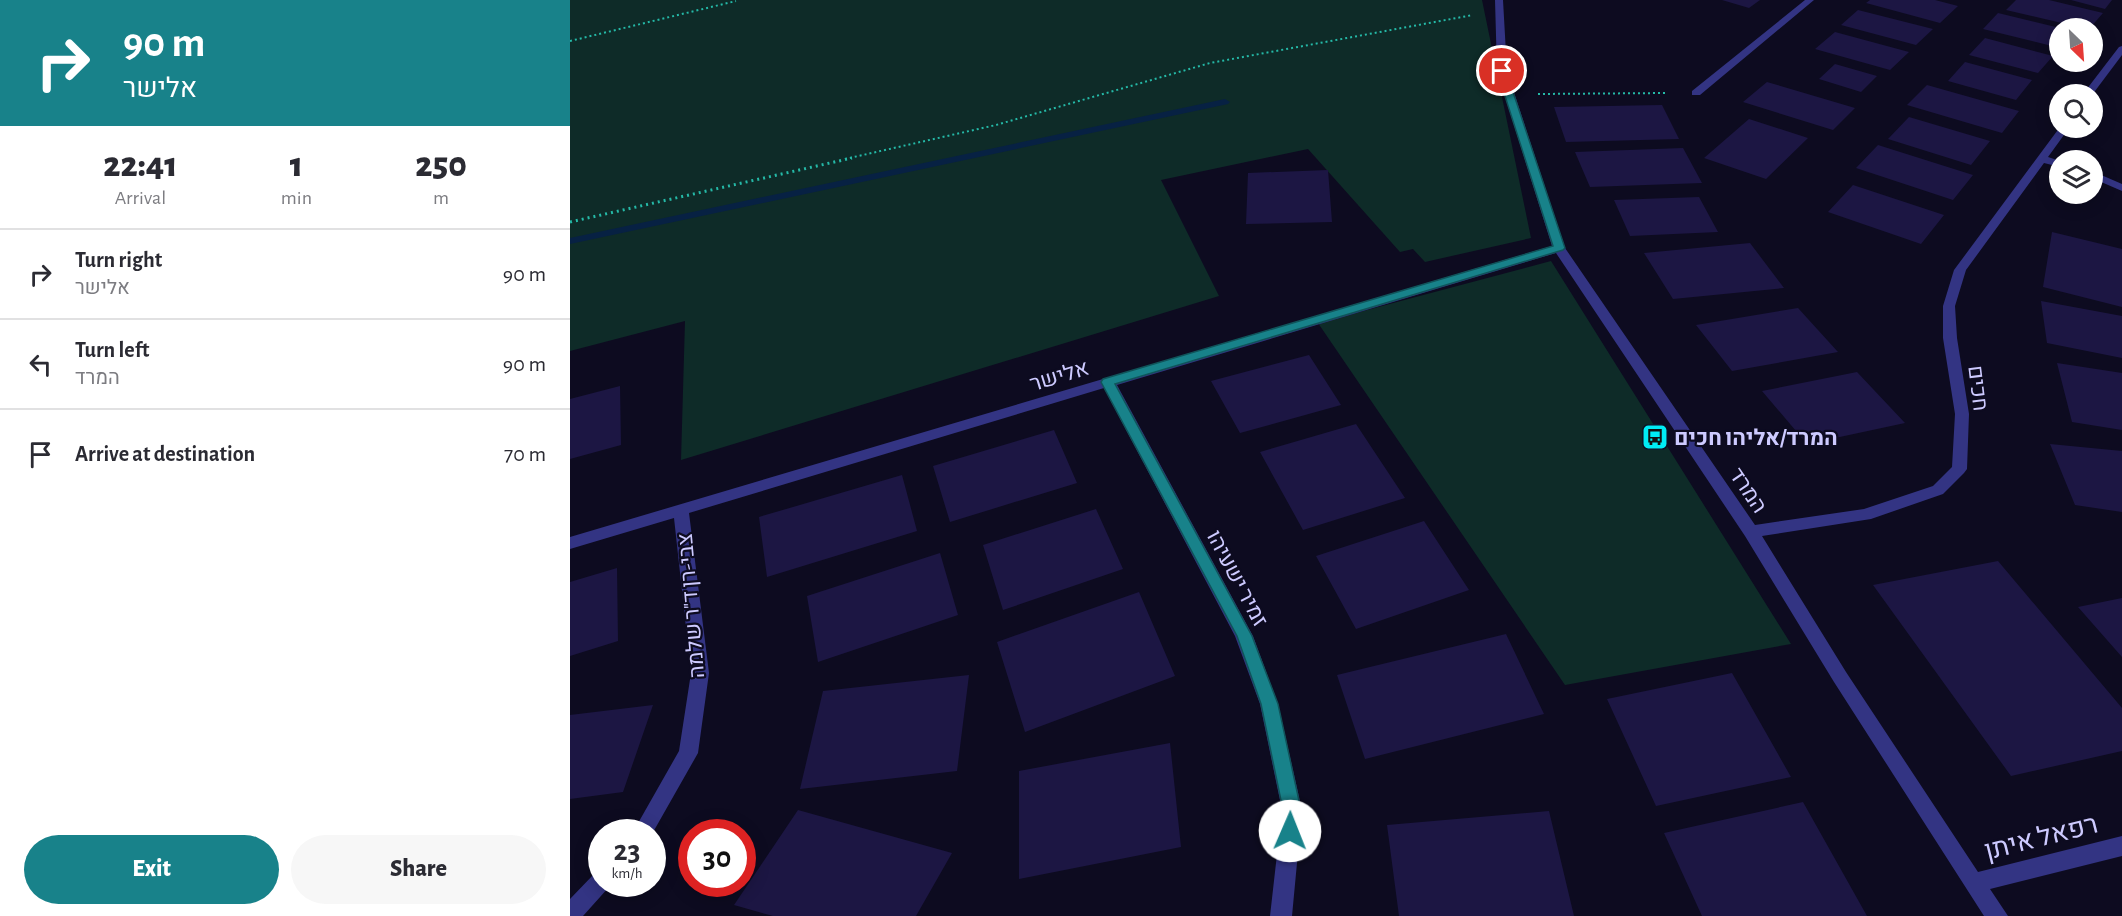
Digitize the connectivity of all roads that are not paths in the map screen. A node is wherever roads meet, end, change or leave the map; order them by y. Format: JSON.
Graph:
{"nodes":[{"id":1,"x":1809,"y":0,"type":"edge"},
{"id":2,"x":1500,"y":5,"type":"edge"},
{"id":3,"x":2122,"y":49,"type":"edge"},
{"id":4,"x":2096,"y":84,"type":"edge"},
{"id":5,"x":1696,"y":93,"type":"road end"},
{"id":6,"x":2057,"y":138,"type":"edge"},
{"id":7,"x":2041,"y":159,"type":"junction"},
{"id":8,"x":2049,"y":161,"type":"edge"},
{"id":9,"x":2103,"y":179,"type":"edge"},
{"id":10,"x":2122,"y":188,"type":"edge"},
{"id":11,"x":1559,"y":248,"type":"junction"},
{"id":12,"x":1108,"y":382,"type":"junction"},
{"id":13,"x":681,"y":510,"type":"junction"},
{"id":14,"x":1751,"y":532,"type":"junction"},
{"id":15,"x":570,"y":543,"type":"edge"},
{"id":16,"x":650,"y":819,"type":"edge"},
{"id":17,"x":2122,"y":846,"type":"edge"},
{"id":18,"x":1973,"y":883,"type":"junction"},
{"id":19,"x":588,"y":895,"type":"edge"},
{"id":20,"x":570,"y":915,"type":"edge"},
{"id":21,"x":1281,"y":916,"type":"edge"},
{"id":22,"x":1997,"y":916,"type":"edge"}],
"edges":[{"from":1,"to":5,"type":"street"},
{"from":2,"to":11,"type":"street","name":"המרד"},
{"from":3,"to":4,"type":"street"},
{"from":6,"to":7,"type":"street","name":"חכים"},
{"from":7,"to":8,"type":"street"},
{"from":7,"to":14,"type":"street","name":"חכים"},
{"from":9,"to":10,"type":"street"},
{"from":11,"to":12,"type":"street","name":"אלישר"},
{"from":11,"to":14,"type":"street","name":"המרד"},
{"from":12,"to":13,"type":"street","name":"אלישר"},
{"from":12,"to":21,"type":"street","name":"זמיר ישעיהו"},
{"from":13,"to":15,"type":"street","name":"אלישר"},
{"from":13,"to":16,"type":"street","name":"צבי-רן ד\"ר שלמה"},
{"from":14,"to":18,"type":"street","name":"המרד"},
{"from":17,"to":18,"type":"street","name":"רפאל איתן"},
{"from":18,"to":22,"type":"street","name":"המרד"},
{"from":19,"to":20,"type":"street"}]}
